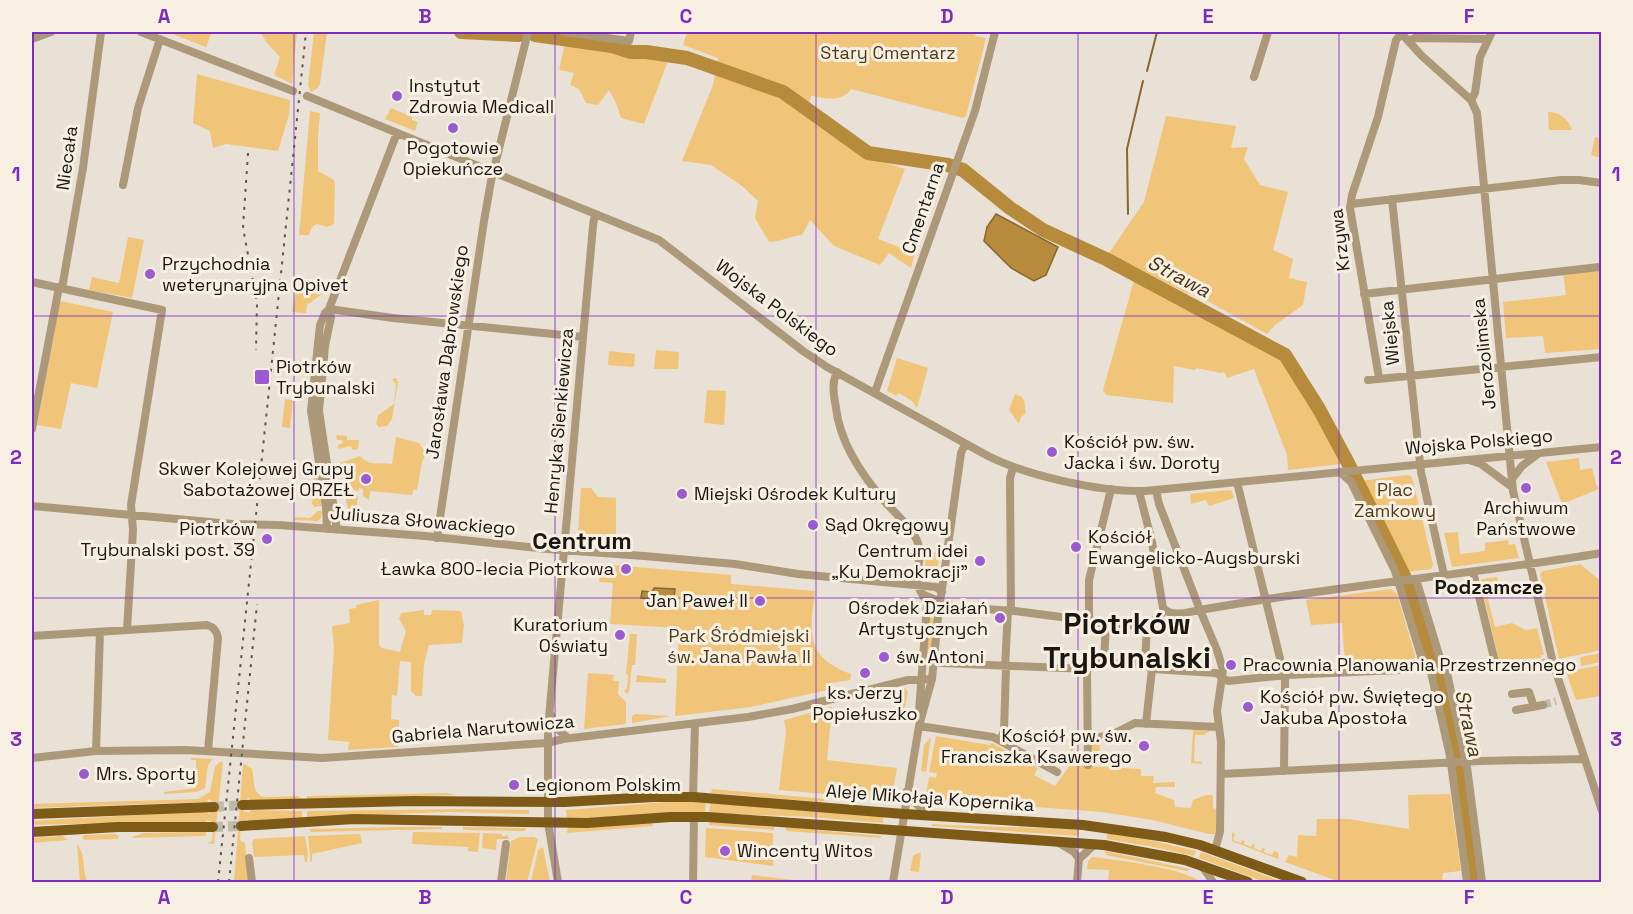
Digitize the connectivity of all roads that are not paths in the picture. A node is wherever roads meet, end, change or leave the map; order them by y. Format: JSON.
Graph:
{"nodes":[{"id":1,"x":51,"y":32,"type":"edge"},
{"id":2,"x":101,"y":32,"type":"edge"},
{"id":3,"x":145,"y":32,"type":"edge"},
{"id":4,"x":564,"y":32,"type":"edge"},
{"id":5,"x":631,"y":32,"type":"edge"},
{"id":6,"x":995,"y":32,"type":"edge"},
{"id":7,"x":1268,"y":32,"type":"edge"},
{"id":8,"x":1401,"y":32,"type":"edge"},
{"id":9,"x":527,"y":35,"type":"edge"},
{"id":10,"x":1490,"y":35,"type":"edge"},
{"id":11,"x":32,"y":39,"type":"edge"},
{"id":12,"x":160,"y":39,"type":"junction"},
{"id":13,"x":1408,"y":40,"type":"junction"},
{"id":14,"x":1254,"y":77,"type":"dead end"},
{"id":15,"x":293,"y":91,"type":"dead end"},
{"id":16,"x":307,"y":96,"type":"dead end"},
{"id":17,"x":1471,"y":100,"type":"junction"},
{"id":18,"x":397,"y":133,"type":"junction"},
{"id":19,"x":494,"y":173,"type":"junction"},
{"id":20,"x":1602,"y":183,"type":"edge"},
{"id":21,"x":123,"y":184,"type":"dead end"},
{"id":22,"x":1484,"y":189,"type":"junction"},
{"id":23,"x":1392,"y":200,"type":"junction"},
{"id":24,"x":1351,"y":204,"type":"junction"},
{"id":25,"x":598,"y":215,"type":"junction"},
{"id":26,"x":1599,"y":267,"type":"dead end"},
{"id":27,"x":1493,"y":278,"type":"junction"},
{"id":28,"x":32,"y":282,"type":"edge"},
{"id":29,"x":60,"y":288,"type":"junction"},
{"id":30,"x":1402,"y":289,"type":"junction"},
{"id":31,"x":1364,"y":294,"type":"junction"},
{"id":32,"x":329,"y":309,"type":"junction"},
{"id":33,"x":468,"y":325,"type":"junction"},
{"id":34,"x":583,"y":337,"type":"junction"},
{"id":35,"x":1602,"y":357,"type":"edge"},
{"id":36,"x":1502,"y":366,"type":"junction"},
{"id":37,"x":837,"y":372,"type":"junction"},
{"id":38,"x":1411,"y":375,"type":"junction"},
{"id":39,"x":1379,"y":378,"type":"junction"},
{"id":40,"x":1368,"y":380,"type":"dead end"},
{"id":41,"x":876,"y":392,"type":"junction"},
{"id":42,"x":32,"y":429,"type":"edge"},
{"id":43,"x":318,"y":433,"type":"junction"},
{"id":44,"x":965,"y":444,"type":"junction"},
{"id":45,"x":1602,"y":447,"type":"edge"},
{"id":46,"x":1539,"y":452,"type":"junction"},
{"id":47,"x":1510,"y":455,"type":"junction"},
{"id":48,"x":1466,"y":459,"type":"junction"},
{"id":49,"x":1421,"y":464,"type":"junction"},
{"id":50,"x":1013,"y":468,"type":"junction"},
{"id":51,"x":1344,"y":471,"type":"junction"},
{"id":52,"x":1237,"y":482,"type":"junction"},
{"id":53,"x":1512,"y":483,"type":"junction"},
{"id":54,"x":1111,"y":489,"type":"junction"},
{"id":55,"x":1156,"y":490,"type":"junction"},
{"id":56,"x":1139,"y":491,"type":"junction"},
{"id":57,"x":32,"y":506,"type":"edge"},
{"id":58,"x":132,"y":516,"type":"junction"},
{"id":59,"x":327,"y":529,"type":"junction"},
{"id":60,"x":337,"y":530,"type":"junction"},
{"id":61,"x":437,"y":537,"type":"junction"},
{"id":62,"x":565,"y":550,"type":"junction"},
{"id":63,"x":1602,"y":553,"type":"edge"},
{"id":64,"x":1530,"y":565,"type":"junction"},
{"id":65,"x":1473,"y":572,"type":"junction"},
{"id":66,"x":1444,"y":575,"type":"junction"},
{"id":67,"x":1407,"y":580,"type":"junction"},
{"id":68,"x":918,"y":586,"type":"junction"},
{"id":69,"x":942,"y":592,"type":"junction"},
{"id":70,"x":924,"y":595,"type":"junction"},
{"id":71,"x":1265,"y":599,"type":"junction"},
{"id":72,"x":940,"y":602,"type":"junction"},
{"id":73,"x":1200,"y":610,"type":"junction"},
{"id":74,"x":1009,"y":611,"type":"junction"},
{"id":75,"x":1165,"y":611,"type":"junction"},
{"id":76,"x":1089,"y":618,"type":"junction"},
{"id":77,"x":1106,"y":624,"type":"junction"},
{"id":78,"x":1147,"y":626,"type":"junction"},
{"id":79,"x":127,"y":630,"type":"junction"},
{"id":80,"x":100,"y":632,"type":"junction"},
{"id":81,"x":32,"y":636,"type":"edge"},
{"id":82,"x":934,"y":660,"type":"junction"},
{"id":83,"x":1104,"y":662,"type":"junction"},
{"id":84,"x":1553,"y":663,"type":"junction"},
{"id":85,"x":1496,"y":666,"type":"junction"},
{"id":86,"x":1006,"y":667,"type":"junction"},
{"id":87,"x":1149,"y":667,"type":"junction"},
{"id":88,"x":1436,"y":668,"type":"junction"},
{"id":89,"x":1087,"y":669,"type":"junction"},
{"id":90,"x":1284,"y":675,"type":"junction"},
{"id":91,"x":1222,"y":678,"type":"junction"},
{"id":92,"x":921,"y":679,"type":"junction"},
{"id":93,"x":932,"y":680,"type":"junction"},
{"id":94,"x":1512,"y":694,"type":"dead end"},
{"id":95,"x":551,"y":708,"type":"junction"},
{"id":96,"x":1516,"y":710,"type":"dead end"},
{"id":97,"x":1146,"y":723,"type":"junction"},
{"id":98,"x":695,"y":724,"type":"junction"},
{"id":99,"x":919,"y":726,"type":"junction"},
{"id":100,"x":1218,"y":728,"type":"junction"},
{"id":101,"x":568,"y":738,"type":"junction"},
{"id":102,"x":1088,"y":738,"type":"junction"},
{"id":103,"x":1000,"y":740,"type":"junction"},
{"id":104,"x":547,"y":743,"type":"junction"},
{"id":105,"x":208,"y":750,"type":"junction"},
{"id":106,"x":96,"y":751,"type":"junction"},
{"id":107,"x":32,"y":758,"type":"edge"},
{"id":108,"x":1584,"y":759,"type":"junction"},
{"id":109,"x":1458,"y":762,"type":"junction"},
{"id":110,"x":1088,"y":765,"type":"dead end"},
{"id":111,"x":1284,"y":771,"type":"junction"},
{"id":112,"x":1057,"y":772,"type":"dead end"},
{"id":113,"x":1221,"y":774,"type":"junction"},
{"id":114,"x":908,"y":791,"type":"junction"},
{"id":115,"x":693,"y":797,"type":"junction"},
{"id":116,"x":548,"y":802,"type":"junction"},
{"id":117,"x":243,"y":806,"type":"tunnel mouth"},
{"id":118,"x":214,"y":807,"type":"tunnel mouth"},
{"id":119,"x":1602,"y":811,"type":"edge"},
{"id":120,"x":32,"y":814,"type":"edge"},
{"id":121,"x":904,"y":814,"type":"junction"},
{"id":122,"x":929,"y":815,"type":"junction"},
{"id":123,"x":694,"y":816,"type":"junction"},
{"id":124,"x":548,"y":822,"type":"junction"},
{"id":125,"x":241,"y":826,"type":"tunnel mouth"},
{"id":126,"x":213,"y":827,"type":"tunnel mouth"},
{"id":127,"x":32,"y":832,"type":"edge"},
{"id":128,"x":901,"y":832,"type":"junction"},
{"id":129,"x":1057,"y":842,"type":"junction"},
{"id":130,"x":506,"y":844,"type":"dead end"},
{"id":131,"x":1095,"y":844,"type":"junction"},
{"id":132,"x":1215,"y":850,"type":"junction"},
{"id":133,"x":249,"y":858,"type":"dead end"},
{"id":134,"x":1079,"y":859,"type":"junction"},
{"id":135,"x":1202,"y":865,"type":"junction"},
{"id":136,"x":252,"y":882,"type":"edge"},
{"id":137,"x":501,"y":882,"type":"edge"},
{"id":138,"x":558,"y":882,"type":"edge"},
{"id":139,"x":693,"y":882,"type":"edge"},
{"id":140,"x":893,"y":882,"type":"edge"},
{"id":141,"x":1077,"y":882,"type":"edge"},
{"id":142,"x":1213,"y":882,"type":"edge"},
{"id":143,"x":1248,"y":882,"type":"edge"},
{"id":144,"x":1302,"y":882,"type":"edge"},
{"id":145,"x":1467,"y":882,"type":"edge"},
{"id":146,"x":1482,"y":882,"type":"edge"}],
"edges":[{"from":1,"to":11,"type":"street"},
{"from":2,"to":29,"type":"street","name":"Niecała"},
{"from":3,"to":12,"type":"street"},
{"from":4,"to":5,"type":"street"},
{"from":6,"to":41,"type":"street","name":"Cmentarna"},
{"from":7,"to":14,"type":"street"},
{"from":8,"to":13,"type":"street"},
{"from":8,"to":24,"type":"street","name":"Krzywa"},
{"from":9,"to":19,"type":"street","name":"Jarosława Dąbrowskiego"},
{"from":10,"to":13,"type":"street"},
{"from":10,"to":17,"type":"street","name":"Jerozolimska"},
{"from":12,"to":15,"type":"street"},
{"from":12,"to":21,"type":"street"},
{"from":13,"to":17,"type":"street"},
{"from":16,"to":18,"type":"street","name":"Wojska Polskiego"},
{"from":17,"to":22,"type":"street","name":"Jerozolimska"},
{"from":18,"to":19,"type":"street","name":"Wojska Polskiego"},
{"from":18,"to":32,"type":"street"},
{"from":19,"to":25,"type":"street","name":"Wojska Polskiego"},
{"from":19,"to":33,"type":"street","name":"Jarosława Dąbrowskiego"},
{"from":20,"to":22,"type":"street"},
{"from":22,"to":23,"type":"street"},
{"from":22,"to":27,"type":"street","name":"Jerozolimska"},
{"from":23,"to":24,"type":"street"},
{"from":23,"to":30,"type":"street","name":"Wiejska"},
{"from":24,"to":31,"type":"street","name":"Krzywa"},
{"from":25,"to":34,"type":"street","name":"Henryka Sienkiewicza"},
{"from":25,"to":37,"type":"street","name":"Wojska Polskiego"},
{"from":26,"to":27,"type":"street"},
{"from":27,"to":30,"type":"street"},
{"from":27,"to":36,"type":"street","name":"Jerozolimska"},
{"from":28,"to":29,"type":"street"},
{"from":29,"to":42,"type":"street","name":"Niecała"},
{"from":29,"to":58,"type":"street"},
{"from":30,"to":31,"type":"street"},
{"from":30,"to":38,"type":"street","name":"Wiejska"},
{"from":31,"to":39,"type":"street","name":"Krzywa"},
{"from":32,"to":33,"type":"street"},
{"from":32,"to":43,"type":"street"},
{"from":33,"to":34,"type":"street"},
{"from":33,"to":61,"type":"street","name":"Jarosława Dąbrowskiego"},
{"from":34,"to":62,"type":"street","name":"Henryka Sienkiewicza"},
{"from":35,"to":36,"type":"street"},
{"from":36,"to":38,"type":"street"},
{"from":36,"to":47,"type":"street","name":"Jerozolimska"},
{"from":37,"to":41,"type":"street","name":"Wojska Polskiego"},
{"from":37,"to":68,"type":"street"},
{"from":38,"to":39,"type":"street"},
{"from":38,"to":49,"type":"street","name":"Wiejska"},
{"from":39,"to":40,"type":"street"},
{"from":41,"to":44,"type":"street","name":"Wojska Polskiego"},
{"from":43,"to":59,"type":"street"},
{"from":43,"to":60,"type":"street"},
{"from":44,"to":50,"type":"street","name":"Wojska Polskiego"},
{"from":44,"to":69,"type":"street"},
{"from":45,"to":46,"type":"street","name":"Wojska Polskiego"},
{"from":46,"to":47,"type":"street","name":"Wojska Polskiego"},
{"from":46,"to":53,"type":"street"},
{"from":47,"to":48,"type":"street","name":"Wojska Polskiego"},
{"from":47,"to":53,"type":"street","name":"Jerozolimska"},
{"from":48,"to":49,"type":"street","name":"Wojska Polskiego"},
{"from":48,"to":53,"type":"street"},
{"from":49,"to":51,"type":"street","name":"Wojska Polskiego"},
{"from":49,"to":66,"type":"street"},
{"from":50,"to":54,"type":"street","name":"Wojska Polskiego"},
{"from":50,"to":74,"type":"street"},
{"from":51,"to":52,"type":"street","name":"Wojska Polskiego"},
{"from":51,"to":67,"type":"street"},
{"from":52,"to":55,"type":"street","name":"Wojska Polskiego"},
{"from":52,"to":71,"type":"street"},
{"from":53,"to":64,"type":"street","name":"Jerozolimska"},
{"from":54,"to":56,"type":"street","name":"Wojska Polskiego"},
{"from":54,"to":76,"type":"street"},
{"from":55,"to":56,"type":"street","name":"Wojska Polskiego"},
{"from":55,"to":73,"type":"street"},
{"from":56,"to":75,"type":"street"},
{"from":57,"to":58,"type":"street","name":"Juliusza Słowackiego"},
{"from":58,"to":59,"type":"street","name":"Juliusza Słowackiego"},
{"from":58,"to":79,"type":"street"},
{"from":59,"to":60,"type":"street","name":"Juliusza Słowackiego"},
{"from":60,"to":61,"type":"street","name":"Juliusza Słowackiego"},
{"from":61,"to":62,"type":"street","name":"Juliusza Słowackiego"},
{"from":62,"to":68,"type":"street","name":"Juliusza Słowackiego"},
{"from":62,"to":95,"type":"street","name":"Henryka Sienkiewicza"},
{"from":63,"to":64,"type":"street"},
{"from":64,"to":65,"type":"street"},
{"from":64,"to":84,"type":"street","name":"Jerozolimska"},
{"from":65,"to":66,"type":"street"},
{"from":65,"to":85,"type":"street"},
{"from":66,"to":67,"type":"street"},
{"from":67,"to":71,"type":"street"},
{"from":67,"to":88,"type":"street"},
{"from":67,"to":88,"type":"street"},
{"from":68,"to":69,"type":"street","name":"Juliusza Słowackiego"},
{"from":68,"to":70,"type":"street"},
{"from":69,"to":72,"type":"street"},
{"from":70,"to":72,"type":"street"},
{"from":70,"to":92,"type":"street"},
{"from":71,"to":73,"type":"street"},
{"from":71,"to":90,"type":"street"},
{"from":72,"to":74,"type":"street"},
{"from":72,"to":82,"type":"street"},
{"from":73,"to":75,"type":"street"},
{"from":73,"to":91,"type":"street"},
{"from":74,"to":76,"type":"street"},
{"from":74,"to":86,"type":"street"},
{"from":75,"to":78,"type":"street"},
{"from":76,"to":77,"type":"street"},
{"from":77,"to":78,"type":"street"},
{"from":77,"to":83,"type":"street"},
{"from":78,"to":87,"type":"street"},
{"from":79,"to":80,"type":"street"},
{"from":79,"to":105,"type":"street"},
{"from":80,"to":81,"type":"street"},
{"from":80,"to":106,"type":"street"},
{"from":82,"to":86,"type":"street"},
{"from":82,"to":93,"type":"street"},
{"from":83,"to":87,"type":"street"},
{"from":83,"to":89,"type":"street"},
{"from":84,"to":85,"type":"street"},
{"from":84,"to":108,"type":"street","name":"Jerozolimska"},
{"from":85,"to":88,"type":"street"},
{"from":86,"to":89,"type":"street"},
{"from":86,"to":103,"type":"street"},
{"from":87,"to":91,"type":"street"},
{"from":87,"to":97,"type":"street"},
{"from":88,"to":90,"type":"street"},
{"from":88,"to":109,"type":"street"},
{"from":88,"to":109,"type":"street"},
{"from":89,"to":102,"type":"street"},
{"from":90,"to":91,"type":"street"},
{"from":90,"to":111,"type":"street"},
{"from":91,"to":100,"type":"street"},
{"from":92,"to":93,"type":"street","name":"Gabriela Narutowicza"},
{"from":92,"to":98,"type":"street","name":"Gabriela Narutowicza"},
{"from":92,"to":99,"type":"street"},
{"from":93,"to":99,"type":"street"},
{"from":94,"to":96,"type":"street"},
{"from":95,"to":101,"type":"street"},
{"from":95,"to":104,"type":"street","name":"Henryka Sienkiewicza"},
{"from":97,"to":100,"type":"street"},
{"from":97,"to":102,"type":"street"},
{"from":98,"to":101,"type":"street","name":"Gabriela Narutowicza"},
{"from":98,"to":115,"type":"street"},
{"from":99,"to":103,"type":"street"},
{"from":99,"to":114,"type":"street"},
{"from":100,"to":113,"type":"street"},
{"from":101,"to":104,"type":"street","name":"Gabriela Narutowicza"},
{"from":102,"to":110,"type":"street"},
{"from":103,"to":112,"type":"street"},
{"from":104,"to":105,"type":"street","name":"Gabriela Narutowicza"},
{"from":104,"to":116,"type":"street","name":"Henryka Sienkiewicza"},
{"from":105,"to":106,"type":"street","name":"Gabriela Narutowicza"},
{"from":106,"to":107,"type":"street","name":"Gabriela Narutowicza"},
{"from":108,"to":109,"type":"street"},
{"from":108,"to":119,"type":"street","name":"Jerozolimska"},
{"from":109,"to":111,"type":"street"},
{"from":109,"to":145,"type":"street"},
{"from":109,"to":146,"type":"street"},
{"from":111,"to":113,"type":"street"},
{"from":113,"to":132,"type":"street"},
{"from":114,"to":121,"type":"street"},
{"from":114,"to":122,"type":"street"},
{"from":115,"to":116,"type":"main road","name":"Aleje Mikołaja Kopernika"},
{"from":115,"to":121,"type":"main road","name":"Aleje Mikołaja Kopernika"},
{"from":116,"to":117,"type":"main road","name":"Aleje Mikołaja Kopernika"},
{"from":116,"to":124,"type":"street","name":"Henryka Sienkiewicza"},
{"from":118,"to":120,"type":"main road"},
{"from":121,"to":122,"type":"main road","name":"Aleje Mikołaja Kopernika"},
{"from":121,"to":128,"type":"street"},
{"from":122,"to":132,"type":"main road","name":"Aleje Mikołaja Kopernika"},
{"from":123,"to":124,"type":"main road","name":"Aleje Mikołaja Kopernika"},
{"from":123,"to":128,"type":"main road","name":"Aleje Mikołaja Kopernika"},
{"from":123,"to":139,"type":"street"},
{"from":124,"to":125,"type":"main road","name":"Aleje Mikołaja Kopernika"},
{"from":124,"to":138,"type":"street","name":"Henryka Sienkiewicza"},
{"from":126,"to":127,"type":"main road"},
{"from":128,"to":129,"type":"main road","name":"Aleje Mikołaja Kopernika"},
{"from":128,"to":140,"type":"street"},
{"from":129,"to":131,"type":"main road","name":"Aleje Mikołaja Kopernika"},
{"from":129,"to":134,"type":"street"},
{"from":130,"to":137,"type":"street"},
{"from":131,"to":134,"type":"street"},
{"from":131,"to":135,"type":"main road","name":"Aleje Mikołaja Kopernika"},
{"from":132,"to":144,"type":"main road","name":"Aleje Mikołaja Kopernika"},
{"from":133,"to":136,"type":"street"},
{"from":134,"to":141,"type":"street"},
{"from":135,"to":142,"type":"street"},
{"from":135,"to":143,"type":"main road","name":"Aleje Mikołaja Kopernika"}]}
